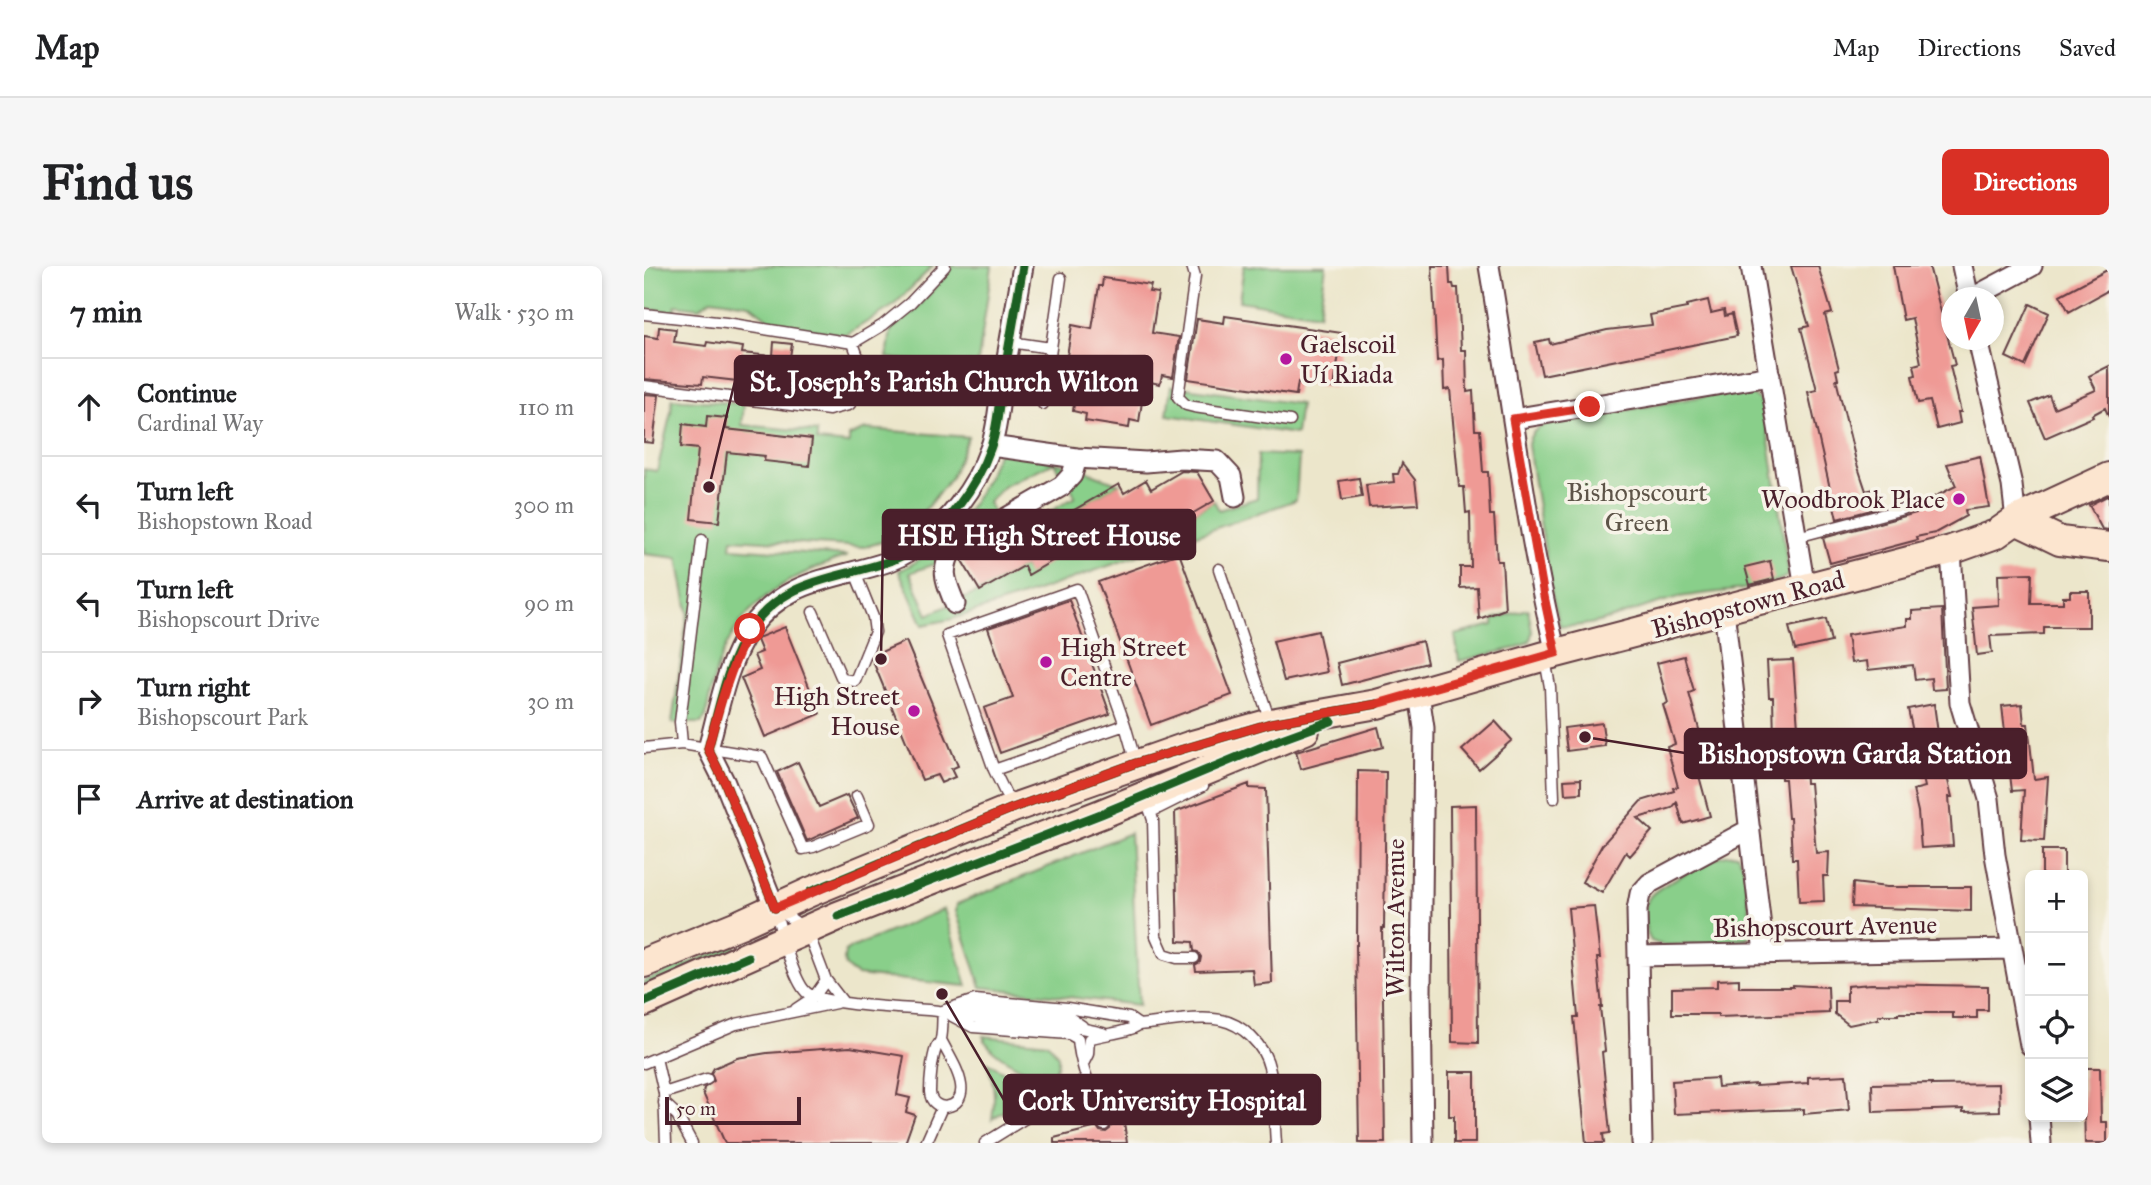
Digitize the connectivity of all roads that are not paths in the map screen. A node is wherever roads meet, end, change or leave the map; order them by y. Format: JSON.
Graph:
{"nodes":[{"id":1,"x":946,"y":266,"type":"edge"},
{"id":2,"x":1023,"y":266,"type":"edge"},
{"id":3,"x":1192,"y":266,"type":"edge"},
{"id":4,"x":1489,"y":266,"type":"edge"},
{"id":5,"x":1751,"y":266,"type":"edge"},
{"id":6,"x":1962,"y":266,"type":"edge"},
{"id":7,"x":2032,"y":266,"type":"edge"},
{"id":8,"x":1062,"y":278,"type":"dead end"},
{"id":9,"x":1967,"y":287,"type":"edge"},
{"id":10,"x":1991,"y":287,"type":"edge"},
{"id":11,"x":644,"y":314,"type":"edge"},
{"id":12,"x":1010,"y":342,"type":"junction"},
{"id":13,"x":853,"y":343,"type":"junction"},
{"id":14,"x":1051,"y":348,"type":"junction"},
{"id":15,"x":1980,"y":350,"type":"edge"},
{"id":16,"x":1770,"y":376,"type":"junction"},
{"id":17,"x":644,"y":386,"type":"edge"},
{"id":18,"x":1043,"y":404,"type":"dead end"},
{"id":19,"x":1513,"y":419,"type":"junction"},
{"id":20,"x":1290,"y":421,"type":"dead end"},
{"id":21,"x":991,"y":446,"type":"junction"},
{"id":22,"x":1077,"y":458,"type":"junction"},
{"id":23,"x":2109,"y":477,"type":"edge"},
{"id":24,"x":1236,"y":497,"type":"dead end"},
{"id":25,"x":1903,"y":509,"type":"dead end"},
{"id":26,"x":2016,"y":520,"type":"junction"},
{"id":27,"x":1797,"y":537,"type":"junction"},
{"id":28,"x":702,"y":540,"type":"dead end"},
{"id":29,"x":2109,"y":547,"type":"edge"},
{"id":30,"x":1951,"y":551,"type":"junction"},
{"id":31,"x":1219,"y":569,"type":"dead end"},
{"id":32,"x":855,"y":570,"type":"junction"},
{"id":33,"x":1805,"y":588,"type":"junction"},
{"id":34,"x":955,"y":604,"type":"dead end"},
{"id":35,"x":1724,"y":610,"type":"junction"},
{"id":36,"x":813,"y":612,"type":"dead end"},
{"id":37,"x":1550,"y":654,"type":"junction"},
{"id":38,"x":1419,"y":694,"type":"junction"},
{"id":39,"x":1377,"y":704,"type":"junction"},
{"id":40,"x":1271,"y":723,"type":"junction"},
{"id":41,"x":1125,"y":724,"type":"junction"},
{"id":42,"x":682,"y":744,"type":"junction"},
{"id":43,"x":644,"y":748,"type":"edge"},
{"id":44,"x":708,"y":749,"type":"junction"},
{"id":45,"x":1136,"y":763,"type":"junction"},
{"id":46,"x":994,"y":770,"type":"junction"},
{"id":47,"x":857,"y":796,"type":"dead end"},
{"id":48,"x":1555,"y":798,"type":"dead end"},
{"id":49,"x":1148,"y":804,"type":"junction"},
{"id":50,"x":1013,"y":808,"type":"junction"},
{"id":51,"x":1750,"y":829,"type":"junction"},
{"id":52,"x":775,"y":908,"type":"junction"},
{"id":53,"x":795,"y":936,"type":"junction"},
{"id":54,"x":2012,"y":949,"type":"junction"},
{"id":55,"x":1763,"y":953,"type":"junction"},
{"id":56,"x":1638,"y":956,"type":"junction"},
{"id":57,"x":1194,"y":958,"type":"dead end"},
{"id":58,"x":644,"y":963,"type":"edge"},
{"id":59,"x":826,"y":980,"type":"junction"},
{"id":60,"x":804,"y":990,"type":"junction"},
{"id":61,"x":814,"y":997,"type":"junction"},
{"id":62,"x":644,"y":1002,"type":"edge"},
{"id":63,"x":843,"y":1002,"type":"junction"},
{"id":64,"x":793,"y":1011,"type":"junction"},
{"id":65,"x":943,"y":1011,"type":"junction"},
{"id":66,"x":2025,"y":1018,"type":"edge"},
{"id":67,"x":1139,"y":1025,"type":"junction"},
{"id":68,"x":1083,"y":1028,"type":"junction"},
{"id":69,"x":1103,"y":1033,"type":"junction"},
{"id":70,"x":1089,"y":1039,"type":"junction"},
{"id":71,"x":941,"y":1040,"type":"junction"},
{"id":72,"x":656,"y":1058,"type":"junction"},
{"id":73,"x":1084,"y":1062,"type":"junction"},
{"id":74,"x":644,"y":1063,"type":"edge"},
{"id":75,"x":1086,"y":1077,"type":"junction"},
{"id":76,"x":707,"y":1079,"type":"dead end"},
{"id":77,"x":664,"y":1098,"type":"junction"},
{"id":78,"x":942,"y":1107,"type":"junction"},
{"id":79,"x":2039,"y":1122,"type":"edge"},
{"id":80,"x":1104,"y":1125,"type":"dead end"},
{"id":81,"x":665,"y":1130,"type":"junction"},
{"id":82,"x":666,"y":1143,"type":"edge"},
{"id":83,"x":672,"y":1143,"type":"edge"},
{"id":84,"x":692,"y":1143,"type":"edge"},
{"id":85,"x":926,"y":1143,"type":"edge"},
{"id":86,"x":985,"y":1143,"type":"edge"},
{"id":87,"x":1276,"y":1143,"type":"edge"},
{"id":88,"x":1423,"y":1143,"type":"edge"},
{"id":89,"x":1642,"y":1143,"type":"edge"},
{"id":90,"x":2041,"y":1143,"type":"edge"}],
"edges":[{"from":1,"to":13,"type":"lane"},
{"from":2,"to":12,"type":"street"},
{"from":3,"to":20,"type":"lane"},
{"from":4,"to":19,"type":"street"},
{"from":5,"to":16,"type":"street"},
{"from":6,"to":9,"type":"street"},
{"from":7,"to":10,"type":"street"},
{"from":8,"to":14,"type":"lane"},
{"from":11,"to":13,"type":"lane"},
{"from":12,"to":14,"type":"lane"},
{"from":12,"to":21,"type":"street"},
{"from":13,"to":17,"type":"lane"},
{"from":14,"to":18,"type":"lane"},
{"from":15,"to":26,"type":"street"},
{"from":16,"to":19,"type":"street"},
{"from":16,"to":27,"type":"street"},
{"from":19,"to":37,"type":"street"},
{"from":21,"to":22,"type":"street"},
{"from":21,"to":32,"type":"street"},
{"from":22,"to":24,"type":"street"},
{"from":22,"to":34,"type":"street"},
{"from":23,"to":26,"type":"main road","name":"Bishopstown Road"},
{"from":25,"to":27,"type":"lane"},
{"from":26,"to":29,"type":"main road"},
{"from":26,"to":30,"type":"main road","name":"Bishopstown Road"},
{"from":27,"to":33,"type":"street"},
{"from":28,"to":42,"type":"lane"},
{"from":30,"to":33,"type":"main road","name":"Bishopstown Road"},
{"from":30,"to":54,"type":"street"},
{"from":31,"to":40,"type":"lane"},
{"from":32,"to":36,"type":"lane"},
{"from":32,"to":44,"type":"street"},
{"from":33,"to":35,"type":"main road","name":"Bishopstown Road"},
{"from":35,"to":37,"type":"main road","name":"Bishopstown Road"},
{"from":35,"to":51,"type":"street"},
{"from":37,"to":38,"type":"main road","name":"Bishopstown Road"},
{"from":37,"to":48,"type":"lane"},
{"from":38,"to":39,"type":"main road","name":"Bishopstown Road"},
{"from":38,"to":88,"type":"street","name":"Wilton Avenue"},
{"from":39,"to":40,"type":"main road","name":"Bishopstown Road"},
{"from":39,"to":49,"type":"main road","name":"Bishopstown Road"},
{"from":40,"to":45,"type":"main road","name":"Bishopstown Road"},
{"from":41,"to":45,"type":"lane"},
{"from":41,"to":46,"type":"lane"},
{"from":41,"to":46,"type":"lane"},
{"from":42,"to":43,"type":"lane"},
{"from":42,"to":44,"type":"lane"},
{"from":44,"to":47,"type":"lane"},
{"from":44,"to":52,"type":"street"},
{"from":45,"to":50,"type":"main road","name":"Bishopstown Road"},
{"from":46,"to":50,"type":"lane"},
{"from":49,"to":53,"type":"main road","name":"Bishopstown Road"},
{"from":49,"to":57,"type":"lane"},
{"from":50,"to":52,"type":"main road","name":"Bishopstown Road"},
{"from":51,"to":55,"type":"street"},
{"from":51,"to":56,"type":"street"},
{"from":52,"to":53,"type":"lane"},
{"from":52,"to":53,"type":"lane"},
{"from":52,"to":58,"type":"main road","name":"Bishopstown Road"},
{"from":53,"to":59,"type":"lane"},
{"from":53,"to":60,"type":"lane"},
{"from":53,"to":62,"type":"main road","name":"Bishopstown Road"},
{"from":54,"to":55,"type":"street","name":"Bishopscourt Avenue"},
{"from":54,"to":66,"type":"street"},
{"from":55,"to":56,"type":"street","name":"Bishopscourt Avenue"},
{"from":56,"to":89,"type":"street"},
{"from":59,"to":61,"type":"lane"},
{"from":59,"to":63,"type":"lane"},
{"from":60,"to":61,"type":"lane"},
{"from":60,"to":64,"type":"lane"},
{"from":61,"to":63,"type":"lane"},
{"from":61,"to":64,"type":"lane"},
{"from":63,"to":64,"type":"lane"},
{"from":63,"to":65,"type":"lane"},
{"from":64,"to":72,"type":"lane"},
{"from":65,"to":67,"type":"lane"},
{"from":65,"to":68,"type":"lane"},
{"from":65,"to":71,"type":"lane"},
{"from":65,"to":73,"type":"lane"},
{"from":67,"to":69,"type":"lane"},
{"from":67,"to":87,"type":"lane"},
{"from":68,"to":69,"type":"lane"},
{"from":68,"to":70,"type":"lane"},
{"from":69,"to":70,"type":"lane"},
{"from":70,"to":73,"type":"lane"},
{"from":71,"to":78,"type":"lane"},
{"from":71,"to":78,"type":"lane"},
{"from":72,"to":74,"type":"lane"},
{"from":72,"to":77,"type":"lane"},
{"from":73,"to":75,"type":"lane"},
{"from":75,"to":80,"type":"lane"},
{"from":75,"to":86,"type":"lane"},
{"from":76,"to":77,"type":"lane"},
{"from":77,"to":81,"type":"lane"},
{"from":77,"to":84,"type":"lane"},
{"from":78,"to":85,"type":"lane"},
{"from":79,"to":90,"type":"street"},
{"from":81,"to":82,"type":"lane"},
{"from":81,"to":83,"type":"lane"}]}
